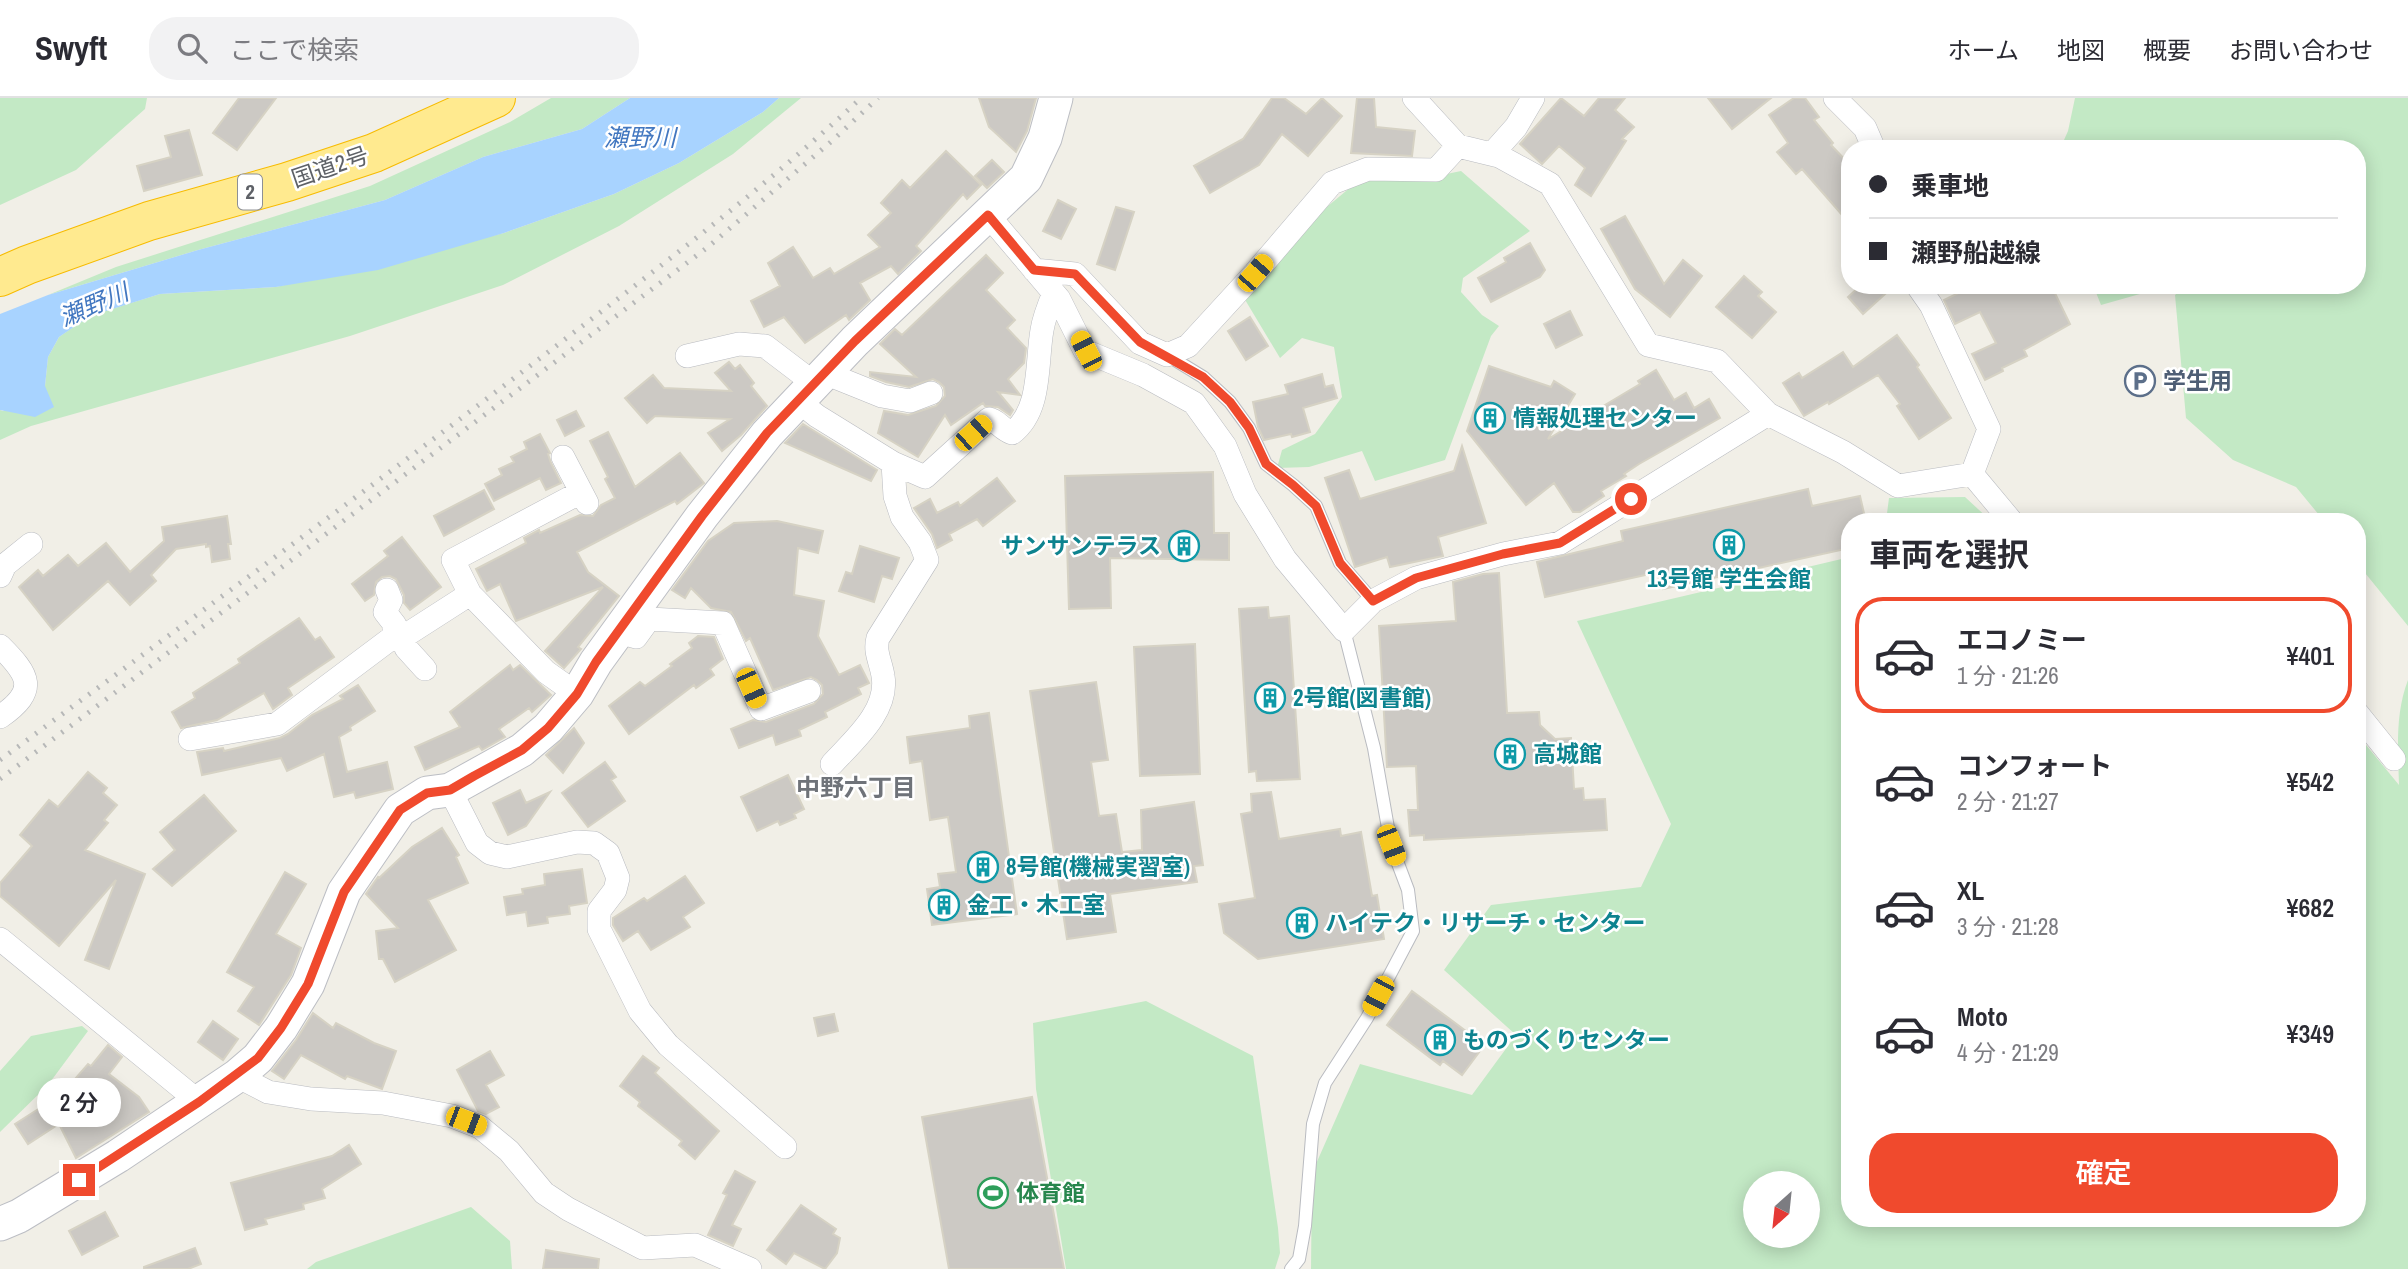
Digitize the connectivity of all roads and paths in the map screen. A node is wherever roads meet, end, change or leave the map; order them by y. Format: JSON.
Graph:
{"nodes":[{"id":1,"x":496,"y":98,"type":"edge"},
{"id":2,"x":1056,"y":98,"type":"edge"},
{"id":3,"x":1414,"y":98,"type":"edge"},
{"id":4,"x":1534,"y":98,"type":"edge"},
{"id":5,"x":1835,"y":98,"type":"edge"},
{"id":6,"x":1870,"y":140,"type":"edge"},
{"id":7,"x":1458,"y":146,"type":"junction"},
{"id":8,"x":1492,"y":154,"type":"junction"},
{"id":9,"x":988,"y":215,"type":"junction"},
{"id":10,"x":1034,"y":270,"type":"junction"},
{"id":11,"x":0,"y":277,"type":"edge"},
{"id":12,"x":1054,"y":293,"type":"junction"},
{"id":13,"x":1923,"y":294,"type":"edge"},
{"id":14,"x":1167,"y":355,"type":"junction"},
{"id":15,"x":687,"y":356,"type":"dead end"},
{"id":16,"x":813,"y":386,"type":"junction"},
{"id":17,"x":931,"y":393,"type":"dead end"},
{"id":18,"x":1768,"y":414,"type":"junction"},
{"id":19,"x":563,"y":457,"type":"dead end"},
{"id":20,"x":893,"y":463,"type":"junction"},
{"id":21,"x":1972,"y":474,"type":"junction"},
{"id":22,"x":2004,"y":513,"type":"edge"},
{"id":23,"x":31,"y":544,"type":"dead end"},
{"id":24,"x":0,"y":576,"type":"edge"},
{"id":25,"x":387,"y":590,"type":"dead end"},
{"id":26,"x":470,"y":594,"type":"junction"},
{"id":27,"x":1373,"y":601,"type":"junction"},
{"id":28,"x":1344,"y":630,"type":"junction"},
{"id":29,"x":618,"y":632,"type":"junction"},
{"id":30,"x":398,"y":637,"type":"junction"},
{"id":31,"x":0,"y":646,"type":"edge"},
{"id":32,"x":425,"y":669,"type":"dead end"},
{"id":33,"x":809,"y":691,"type":"dead end"},
{"id":34,"x":577,"y":694,"type":"junction"},
{"id":35,"x":0,"y":717,"type":"edge"},
{"id":36,"x":2366,"y":724,"type":"edge"},
{"id":37,"x":190,"y":739,"type":"dead end"},
{"id":38,"x":2394,"y":759,"type":"dead end"},
{"id":39,"x":832,"y":764,"type":"dead end"},
{"id":40,"x":450,"y":790,"type":"junction"},
{"id":41,"x":0,"y":939,"type":"edge"},
{"id":42,"x":237,"y":1076,"type":"junction"},
{"id":43,"x":199,"y":1102,"type":"junction"},
{"id":44,"x":785,"y":1147,"type":"dead end"},
{"id":45,"x":0,"y":1224,"type":"edge"},
{"id":46,"x":750,"y":1269,"type":"edge"},
{"id":47,"x":1291,"y":1269,"type":"edge"}],
"edges":[{"from":1,"to":11,"type":"highway","name":"国道2号","number":"2"},
{"from":2,"to":9,"type":"main road"},
{"from":3,"to":7,"type":"street"},
{"from":4,"to":8,"type":"street"},
{"from":5,"to":6,"type":"street"},
{"from":7,"to":8,"type":"street"},
{"from":7,"to":14,"type":"street"},
{"from":8,"to":18,"type":"street"},
{"from":9,"to":10,"type":"street"},
{"from":9,"to":16,"type":"main road"},
{"from":10,"to":12,"type":"street"},
{"from":10,"to":14,"type":"street"},
{"from":12,"to":20,"type":"street"},
{"from":12,"to":28,"type":"street"},
{"from":13,"to":21,"type":"street"},
{"from":14,"to":27,"type":"lane"},
{"from":15,"to":16,"type":"street"},
{"from":16,"to":17,"type":"street"},
{"from":16,"to":20,"type":"street"},
{"from":16,"to":29,"type":"main road"},
{"from":18,"to":21,"type":"street"},
{"from":18,"to":27,"type":"street"},
{"from":19,"to":26,"type":"street"},
{"from":20,"to":39,"type":"street"},
{"from":21,"to":22,"type":"street"},
{"from":23,"to":24,"type":"street"},
{"from":25,"to":30,"type":"street"},
{"from":26,"to":30,"type":"street"},
{"from":26,"to":34,"type":"street"},
{"from":27,"to":28,"type":"street"},
{"from":28,"to":47,"type":"lane"},
{"from":29,"to":33,"type":"street"},
{"from":29,"to":34,"type":"main road"},
{"from":30,"to":32,"type":"street"},
{"from":30,"to":37,"type":"street"},
{"from":31,"to":35,"type":"street"},
{"from":34,"to":40,"type":"main road"},
{"from":36,"to":38,"type":"street"},
{"from":40,"to":42,"type":"main road"},
{"from":40,"to":44,"type":"street"},
{"from":41,"to":43,"type":"street"},
{"from":42,"to":43,"type":"main road"},
{"from":42,"to":46,"type":"street"},
{"from":43,"to":45,"type":"main road"}]}
